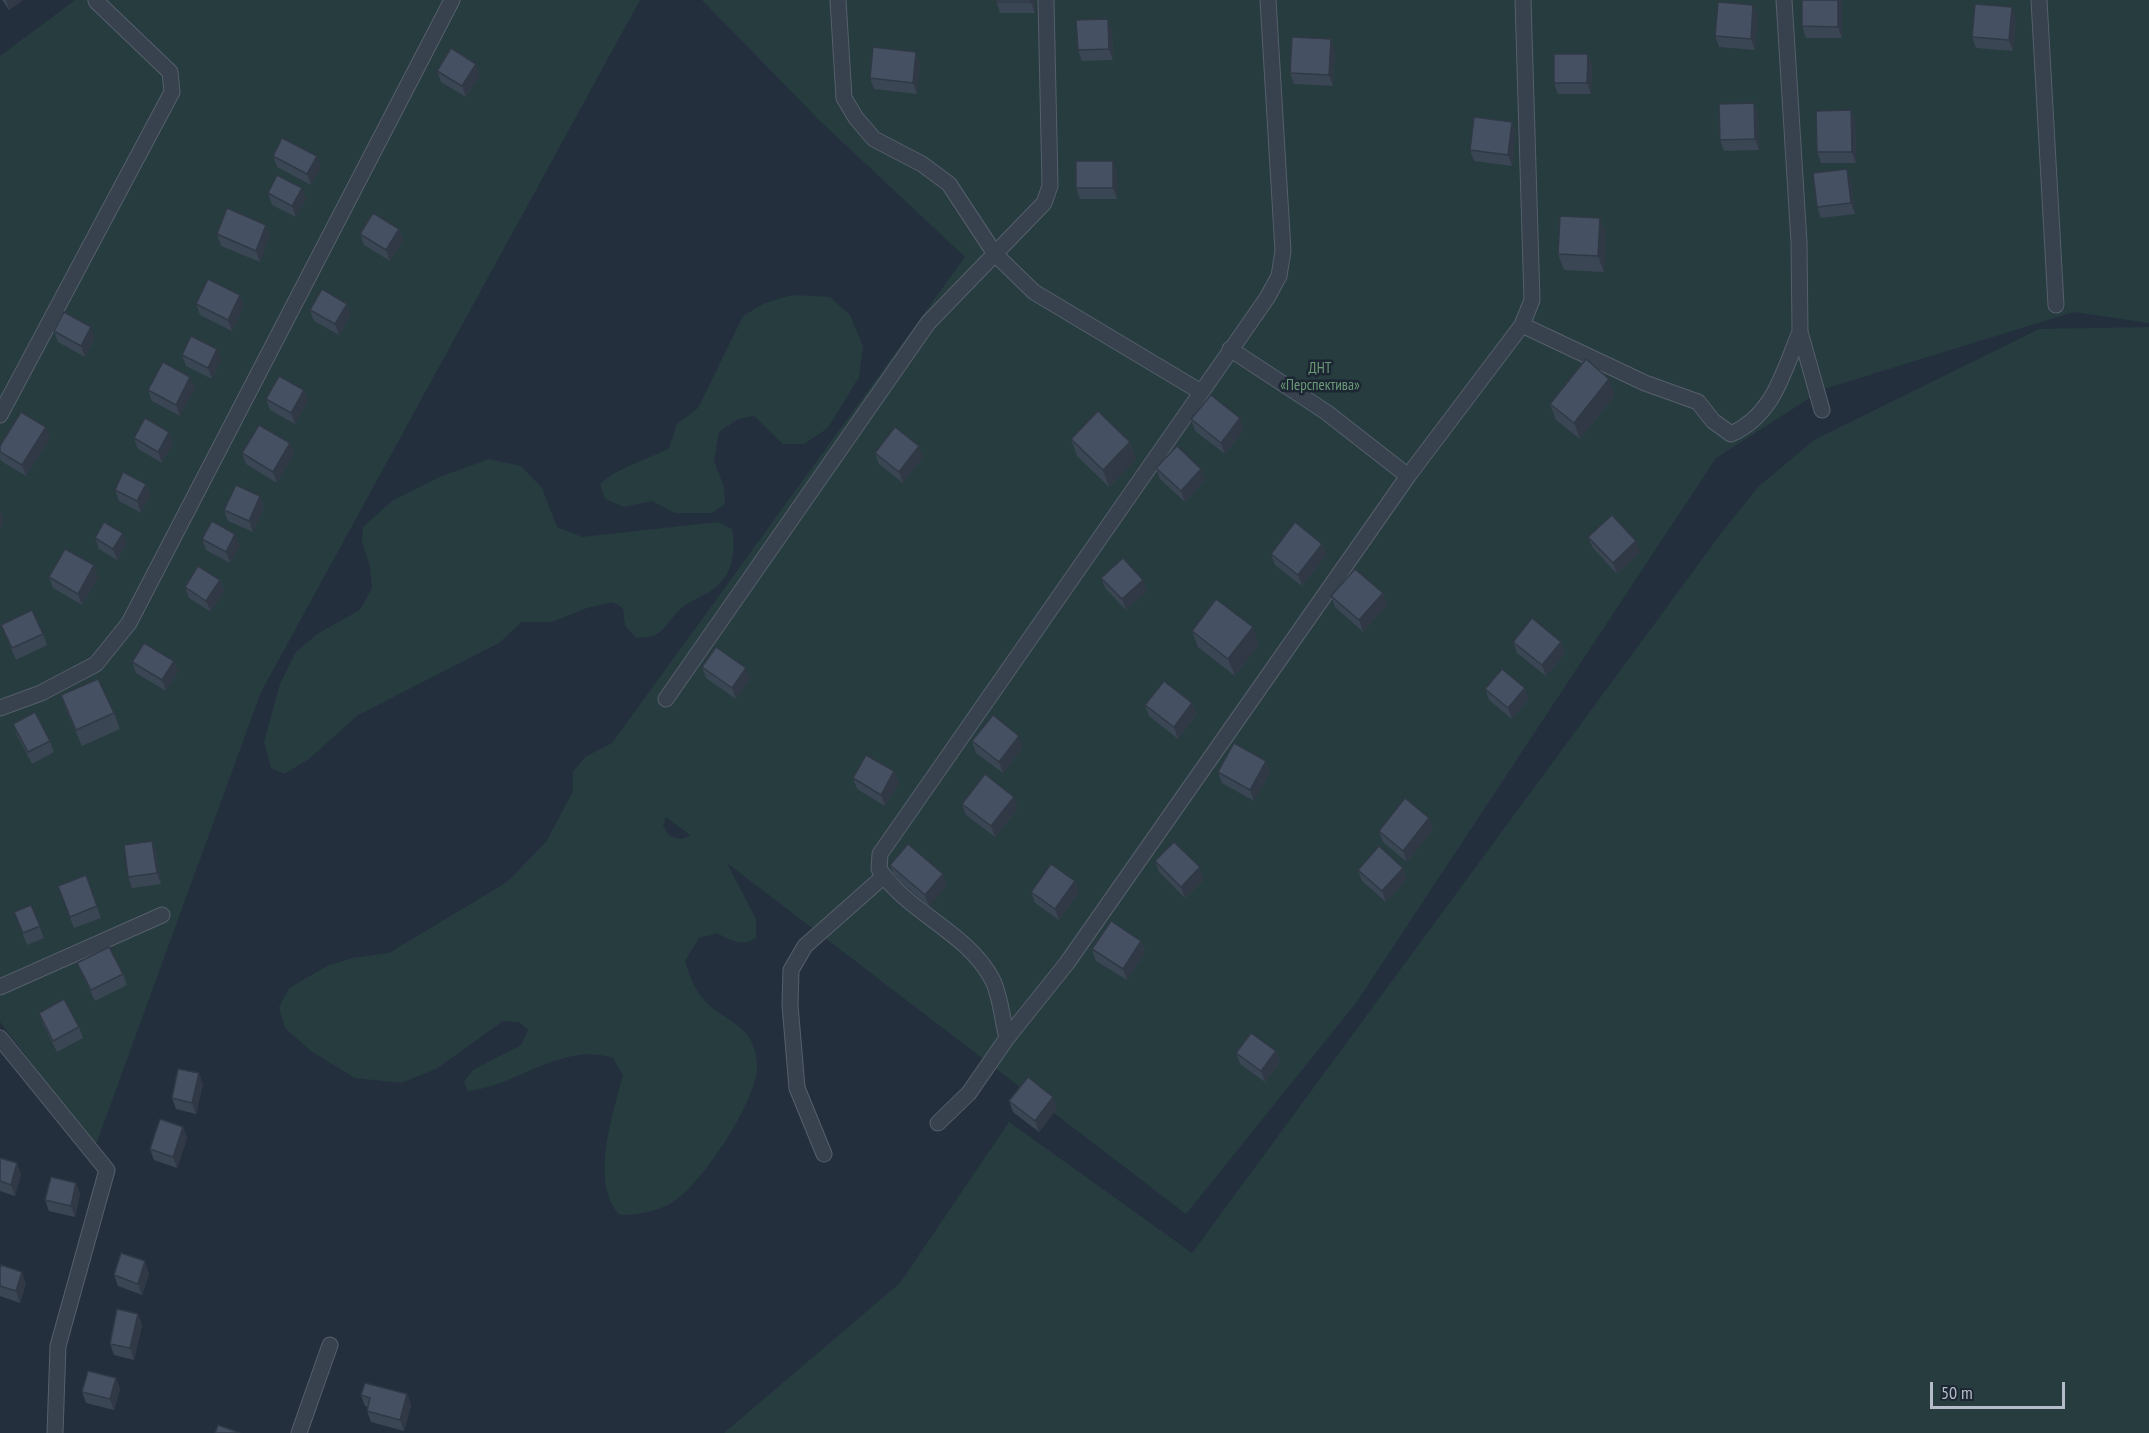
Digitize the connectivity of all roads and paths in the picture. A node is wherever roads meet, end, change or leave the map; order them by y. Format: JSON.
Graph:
{"nodes":[{"id":1,"x":452,"y":0,"type":"edge"},
{"id":2,"x":838,"y":0,"type":"edge"},
{"id":3,"x":1046,"y":0,"type":"edge"},
{"id":4,"x":1268,"y":0,"type":"edge"},
{"id":5,"x":1522,"y":0,"type":"edge"},
{"id":6,"x":1784,"y":0,"type":"edge"},
{"id":7,"x":2039,"y":0,"type":"edge"},
{"id":8,"x":96,"y":1,"type":"edge"},
{"id":9,"x":995,"y":254,"type":"junction"},
{"id":10,"x":2056,"y":304,"type":"dead end"},
{"id":11,"x":1522,"y":325,"type":"junction"},
{"id":12,"x":1800,"y":332,"type":"junction"},
{"id":13,"x":1230,"y":349,"type":"junction"},
{"id":14,"x":1201,"y":392,"type":"junction"},
{"id":15,"x":1822,"y":410,"type":"dead end"},
{"id":16,"x":0,"y":415,"type":"edge"},
{"id":17,"x":1408,"y":476,"type":"junction"},
{"id":18,"x":666,"y":699,"type":"dead end"},
{"id":19,"x":0,"y":708,"type":"edge"},
{"id":20,"x":884,"y":876,"type":"junction"},
{"id":21,"x":162,"y":915,"type":"dead end"},
{"id":22,"x":0,"y":987,"type":"edge"},
{"id":23,"x":0,"y":1038,"type":"edge"},
{"id":24,"x":1007,"y":1038,"type":"junction"},
{"id":25,"x":938,"y":1123,"type":"dead end"},
{"id":26,"x":824,"y":1154,"type":"dead end"},
{"id":27,"x":330,"y":1345,"type":"dead end"},
{"id":28,"x":55,"y":1433,"type":"edge"},
{"id":29,"x":299,"y":1433,"type":"edge"}],
"edges":[{"from":1,"to":19,"type":"street"},
{"from":2,"to":9,"type":"street"},
{"from":3,"to":9,"type":"street"},
{"from":4,"to":13,"type":"street"},
{"from":5,"to":11,"type":"street"},
{"from":6,"to":12,"type":"street"},
{"from":7,"to":10,"type":"street"},
{"from":8,"to":16,"type":"street"},
{"from":9,"to":14,"type":"street"},
{"from":9,"to":18,"type":"street"},
{"from":11,"to":12,"type":"street"},
{"from":11,"to":17,"type":"street"},
{"from":12,"to":15,"type":"street"},
{"from":13,"to":14,"type":"street"},
{"from":13,"to":17,"type":"street"},
{"from":14,"to":20,"type":"street"},
{"from":17,"to":24,"type":"street"},
{"from":20,"to":24,"type":"street"},
{"from":20,"to":26,"type":"street"},
{"from":21,"to":22,"type":"street"},
{"from":23,"to":28,"type":"street"},
{"from":24,"to":25,"type":"street"},
{"from":27,"to":29,"type":"street"}]}
